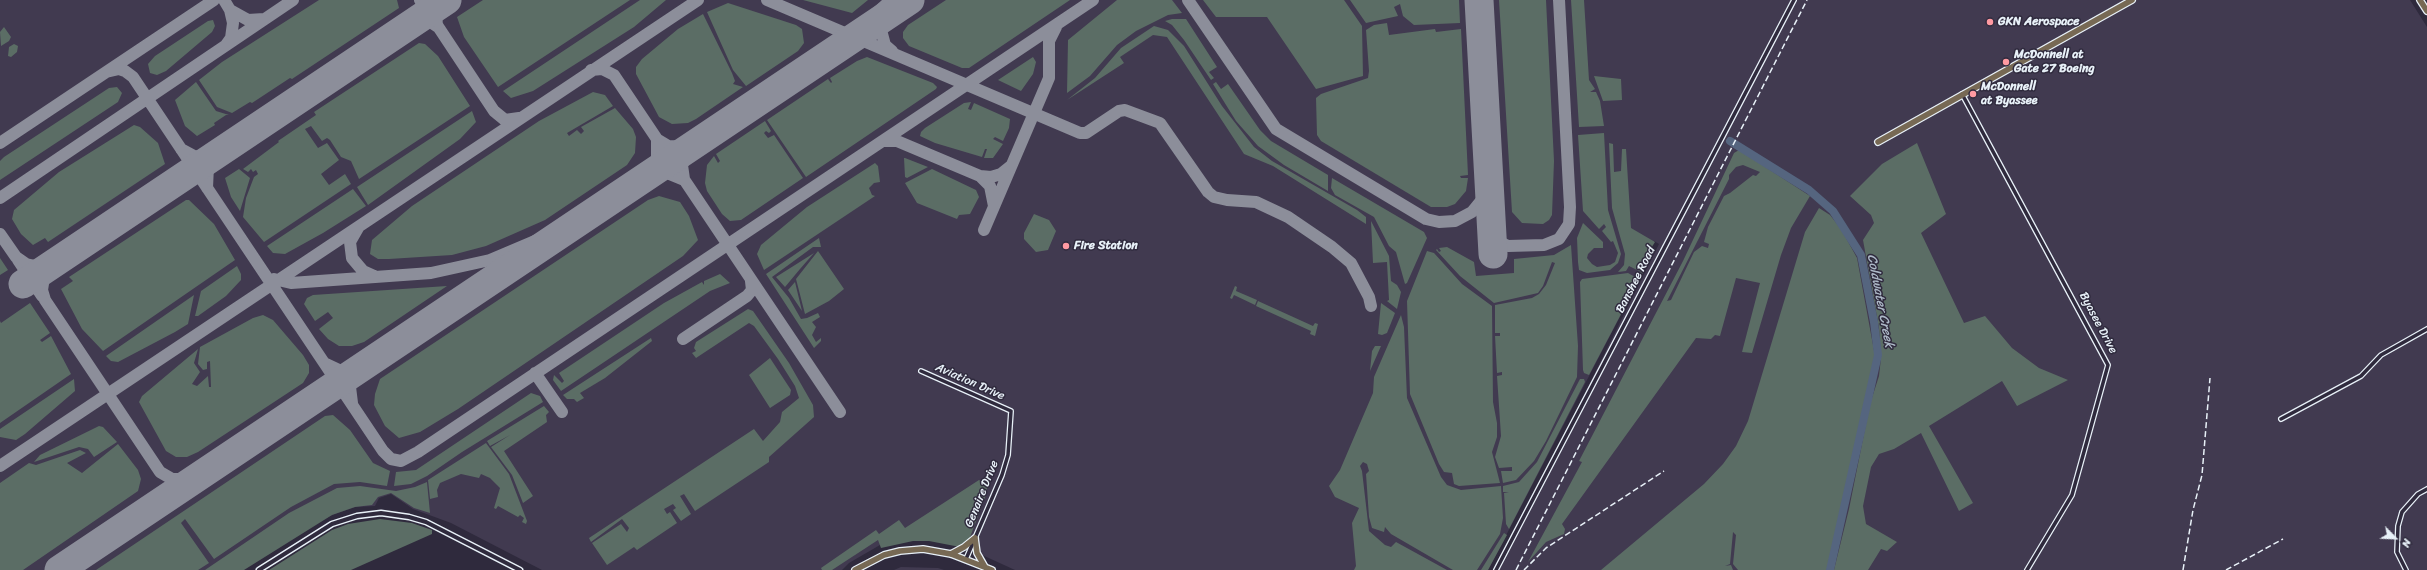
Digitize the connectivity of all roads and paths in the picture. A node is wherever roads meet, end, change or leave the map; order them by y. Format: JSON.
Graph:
{"nodes":[{"id":1,"x":1794,"y":0,"type":"edge"},
{"id":2,"x":2132,"y":0,"type":"edge"},
{"id":3,"x":2420,"y":0,"type":"edge"},
{"id":4,"x":2427,"y":11,"type":"edge"},
{"id":5,"x":1962,"y":94,"type":"junction"},
{"id":6,"x":1878,"y":142,"type":"dead end"},
{"id":7,"x":2427,"y":329,"type":"edge"},
{"id":8,"x":921,"y":371,"type":"dead end"},
{"id":9,"x":1011,"y":411,"type":"joint"},
{"id":10,"x":2281,"y":419,"type":"dead end"},
{"id":11,"x":2427,"y":489,"type":"edge"},
{"id":12,"x":975,"y":538,"type":"junction"},
{"id":13,"x":951,"y":554,"type":"junction"},
{"id":14,"x":966,"y":558,"type":"junction"},
{"id":15,"x":986,"y":567,"type":"junction"},
{"id":16,"x":259,"y":570,"type":"edge"},
{"id":17,"x":520,"y":570,"type":"edge"},
{"id":18,"x":855,"y":570,"type":"edge"},
{"id":19,"x":992,"y":570,"type":"edge"},
{"id":20,"x":1496,"y":570,"type":"edge"},
{"id":21,"x":2026,"y":570,"type":"edge"},
{"id":22,"x":2406,"y":570,"type":"edge"}],
"edges":[{"from":1,"to":20,"type":"street","name":"Banshee Road"},
{"from":2,"to":5,"type":"main road"},
{"from":3,"to":4,"type":"main road"},
{"from":5,"to":6,"type":"main road"},
{"from":5,"to":21,"type":"street","name":"Byasee Drive"},
{"from":7,"to":10,"type":"street"},
{"from":8,"to":9,"type":"street","name":"Aviation Drive"},
{"from":9,"to":12,"type":"street","name":"Genaire Drive"},
{"from":11,"to":22,"type":"street"},
{"from":12,"to":13,"type":"main road"},
{"from":12,"to":14,"type":"street","name":"Genaire Drive"},
{"from":12,"to":15,"type":"main road"},
{"from":13,"to":14,"type":"main road"},
{"from":13,"to":18,"type":"main road"},
{"from":14,"to":15,"type":"main road"},
{"from":15,"to":19,"type":"main road"},
{"from":16,"to":17,"type":"street"}]}
